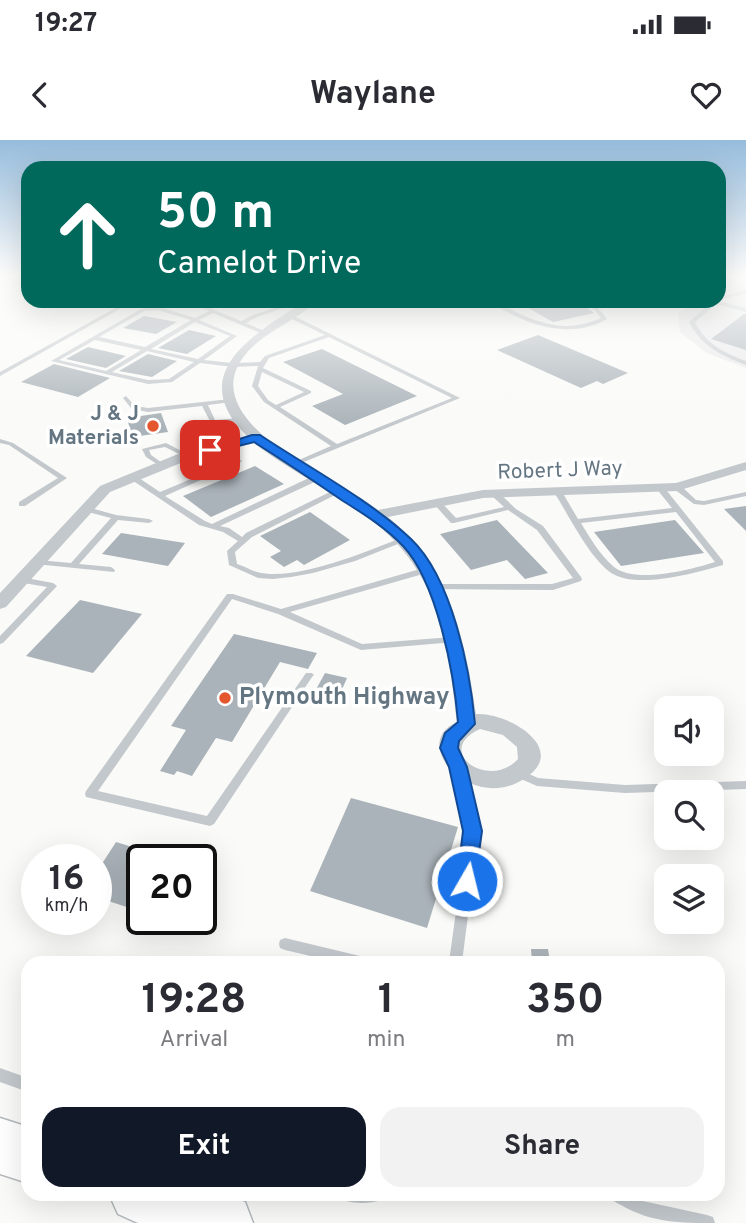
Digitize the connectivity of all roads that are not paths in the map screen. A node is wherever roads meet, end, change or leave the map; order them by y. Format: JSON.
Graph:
{"nodes":[{"id":1,"x":88,"y":326,"type":"edge"},
{"id":2,"x":116,"y":326,"type":"edge"},
{"id":3,"x":185,"y":326,"type":"edge"},
{"id":4,"x":209,"y":326,"type":"edge"},
{"id":5,"x":248,"y":326,"type":"edge"},
{"id":6,"x":276,"y":326,"type":"edge"},
{"id":7,"x":310,"y":326,"type":"edge"},
{"id":8,"x":544,"y":326,"type":"edge"},
{"id":9,"x":590,"y":326,"type":"edge"},
{"id":10,"x":693,"y":326,"type":"edge"},
{"id":11,"x":265,"y":333,"type":"junction"},
{"id":12,"x":330,"y":335,"type":"junction"},
{"id":13,"x":94,"y":338,"type":"junction"},
{"id":14,"x":144,"y":349,"type":"junction"},
{"id":15,"x":199,"y":361,"type":"junction"},
{"id":16,"x":746,"y":363,"type":"edge"},
{"id":17,"x":233,"y":364,"type":"junction"},
{"id":18,"x":261,"y":367,"type":"junction"},
{"id":19,"x":106,"y":373,"type":"junction"},
{"id":20,"x":0,"y":374,"type":"edge"},
{"id":21,"x":126,"y":398,"type":"dead end"},
{"id":22,"x":230,"y":401,"type":"junction"},
{"id":23,"x":204,"y":404,"type":"junction"},
{"id":24,"x":276,"y":407,"type":"junction"},
{"id":25,"x":239,"y":420,"type":"junction"},
{"id":26,"x":256,"y":438,"type":"junction"},
{"id":27,"x":0,"y":440,"type":"edge"},
{"id":28,"x":337,"y":447,"type":"junction"},
{"id":29,"x":187,"y":456,"type":"junction"},
{"id":30,"x":239,"y":461,"type":"dead end"},
{"id":31,"x":294,"y":464,"type":"junction"},
{"id":32,"x":163,"y":466,"type":"junction"},
{"id":33,"x":746,"y":466,"type":"edge"},
{"id":34,"x":133,"y":478,"type":"junction"},
{"id":35,"x":316,"y":478,"type":"junction"},
{"id":36,"x":677,"y":487,"type":"junction"},
{"id":37,"x":660,"y":488,"type":"junction"},
{"id":38,"x":338,"y":492,"type":"junction"},
{"id":39,"x":558,"y":492,"type":"junction"},
{"id":40,"x":495,"y":494,"type":"junction"},
{"id":41,"x":746,"y":494,"type":"edge"},
{"id":42,"x":160,"y":495,"type":"junction"},
{"id":43,"x":437,"y":503,"type":"junction"},
{"id":44,"x":22,"y":505,"type":"dead end"},
{"id":45,"x":509,"y":508,"type":"junction"},
{"id":46,"x":87,"y":509,"type":"junction"},
{"id":47,"x":677,"y":510,"type":"junction"},
{"id":48,"x":374,"y":515,"type":"junction"},
{"id":49,"x":116,"y":517,"type":"junction"},
{"id":50,"x":149,"y":521,"type":"dead end"},
{"id":51,"x":577,"y":521,"type":"junction"},
{"id":52,"x":213,"y":526,"type":"junction"},
{"id":53,"x":404,"y":540,"type":"junction"},
{"id":54,"x":243,"y":541,"type":"junction"},
{"id":55,"x":38,"y":562,"type":"junction"},
{"id":56,"x":75,"y":564,"type":"junction"},
{"id":57,"x":111,"y":570,"type":"dead end"},
{"id":58,"x":427,"y":570,"type":"junction"},
{"id":59,"x":21,"y":580,"type":"junction"},
{"id":60,"x":434,"y":587,"type":"junction"},
{"id":61,"x":0,"y":603,"type":"edge"},
{"id":62,"x":281,"y":612,"type":"junction"},
{"id":63,"x":452,"y":640,"type":"junction"},
{"id":64,"x":0,"y":641,"type":"edge"},
{"id":65,"x":309,"y":675,"type":"dead end"},
{"id":66,"x":467,"y":724,"type":"junction"},
{"id":67,"x":458,"y":767,"type":"junction"},
{"id":68,"x":518,"y":773,"type":"junction"},
{"id":69,"x":746,"y":785,"type":"edge"},
{"id":70,"x":285,"y":944,"type":"dead end"},
{"id":71,"x":335,"y":956,"type":"edge"},
{"id":72,"x":456,"y":956,"type":"edge"},
{"id":73,"x":0,"y":1076,"type":"edge"},
{"id":74,"x":21,"y":1083,"type":"edge"},
{"id":75,"x":0,"y":1146,"type":"edge"},
{"id":76,"x":21,"y":1154,"type":"edge"},
{"id":77,"x":159,"y":1201,"type":"edge"},
{"id":78,"x":628,"y":1201,"type":"edge"},
{"id":79,"x":224,"y":1223,"type":"edge"},
{"id":80,"x":707,"y":1223,"type":"edge"}],
"edges":[{"from":1,"to":20,"type":"lane"},
{"from":2,"to":13,"type":"lane"},
{"from":3,"to":14,"type":"lane"},
{"from":4,"to":15,"type":"lane"},
{"from":5,"to":11,"type":"lane"},
{"from":6,"to":11,"type":"street"},
{"from":7,"to":12,"type":"lane"},
{"from":8,"to":9,"type":"lane"},
{"from":10,"to":16,"type":"lane"},
{"from":11,"to":17,"type":"street"},
{"from":12,"to":18,"type":"lane"},
{"from":12,"to":28,"type":"lane"},
{"from":13,"to":14,"type":"lane"},
{"from":13,"to":19,"type":"lane"},
{"from":14,"to":15,"type":"lane"},
{"from":14,"to":19,"type":"lane"},
{"from":15,"to":17,"type":"lane"},
{"from":15,"to":19,"type":"lane"},
{"from":17,"to":18,"type":"lane"},
{"from":17,"to":22,"type":"street"},
{"from":18,"to":24,"type":"lane"},
{"from":18,"to":24,"type":"lane"},
{"from":21,"to":23,"type":"lane"},
{"from":22,"to":23,"type":"lane"},
{"from":22,"to":25,"type":"street"},
{"from":23,"to":25,"type":"lane"},
{"from":24,"to":28,"type":"lane"},
{"from":25,"to":26,"type":"street"},
{"from":26,"to":29,"type":"street"},
{"from":26,"to":31,"type":"street"},
{"from":27,"to":44,"type":"lane"},
{"from":28,"to":31,"type":"lane"},
{"from":29,"to":32,"type":"street"},
{"from":29,"to":32,"type":"lane"},
{"from":30,"to":42,"type":"lane"},
{"from":31,"to":35,"type":"street"},
{"from":32,"to":34,"type":"street"},
{"from":33,"to":36,"type":"street","name":"Robert J Way"},
{"from":34,"to":42,"type":"lane"},
{"from":34,"to":46,"type":"street"},
{"from":35,"to":38,"type":"street"},
{"from":35,"to":52,"type":"lane"},
{"from":36,"to":37,"type":"street","name":"Robert J Way"},
{"from":36,"to":41,"type":"lane"},
{"from":37,"to":39,"type":"street","name":"Robert J Way"},
{"from":37,"to":47,"type":"lane"},
{"from":38,"to":48,"type":"street"},
{"from":38,"to":54,"type":"lane"},
{"from":39,"to":40,"type":"street","name":"Robert J Way"},
{"from":39,"to":51,"type":"lane"},
{"from":40,"to":43,"type":"street","name":"Robert J Way"},
{"from":40,"to":45,"type":"lane"},
{"from":42,"to":52,"type":"lane"},
{"from":43,"to":45,"type":"lane"},
{"from":43,"to":48,"type":"street","name":"Robert J Way"},
{"from":45,"to":60,"type":"lane"},
{"from":46,"to":49,"type":"lane"},
{"from":46,"to":55,"type":"street"},
{"from":47,"to":51,"type":"lane"},
{"from":47,"to":51,"type":"lane"},
{"from":48,"to":53,"type":"street"},
{"from":49,"to":50,"type":"lane"},
{"from":49,"to":56,"type":"lane"},
{"from":52,"to":54,"type":"lane"},
{"from":53,"to":54,"type":"lane"},
{"from":53,"to":58,"type":"street"},
{"from":55,"to":56,"type":"lane"},
{"from":55,"to":59,"type":"street"},
{"from":56,"to":57,"type":"lane"},
{"from":58,"to":60,"type":"street"},
{"from":58,"to":62,"type":"lane"},
{"from":59,"to":61,"type":"street"},
{"from":59,"to":64,"type":"lane"},
{"from":60,"to":63,"type":"street"},
{"from":62,"to":63,"type":"lane"},
{"from":62,"to":65,"type":"lane"},
{"from":63,"to":66,"type":"street"},
{"from":66,"to":67,"type":"street"},
{"from":66,"to":68,"type":"street"},
{"from":67,"to":68,"type":"street"},
{"from":67,"to":72,"type":"lane"},
{"from":68,"to":69,"type":"lane"},
{"from":70,"to":71,"type":"lane"},
{"from":73,"to":74,"type":"lane"},
{"from":75,"to":76,"type":"highway"},
{"from":77,"to":79,"type":"highway"},
{"from":78,"to":80,"type":"lane"}]}
